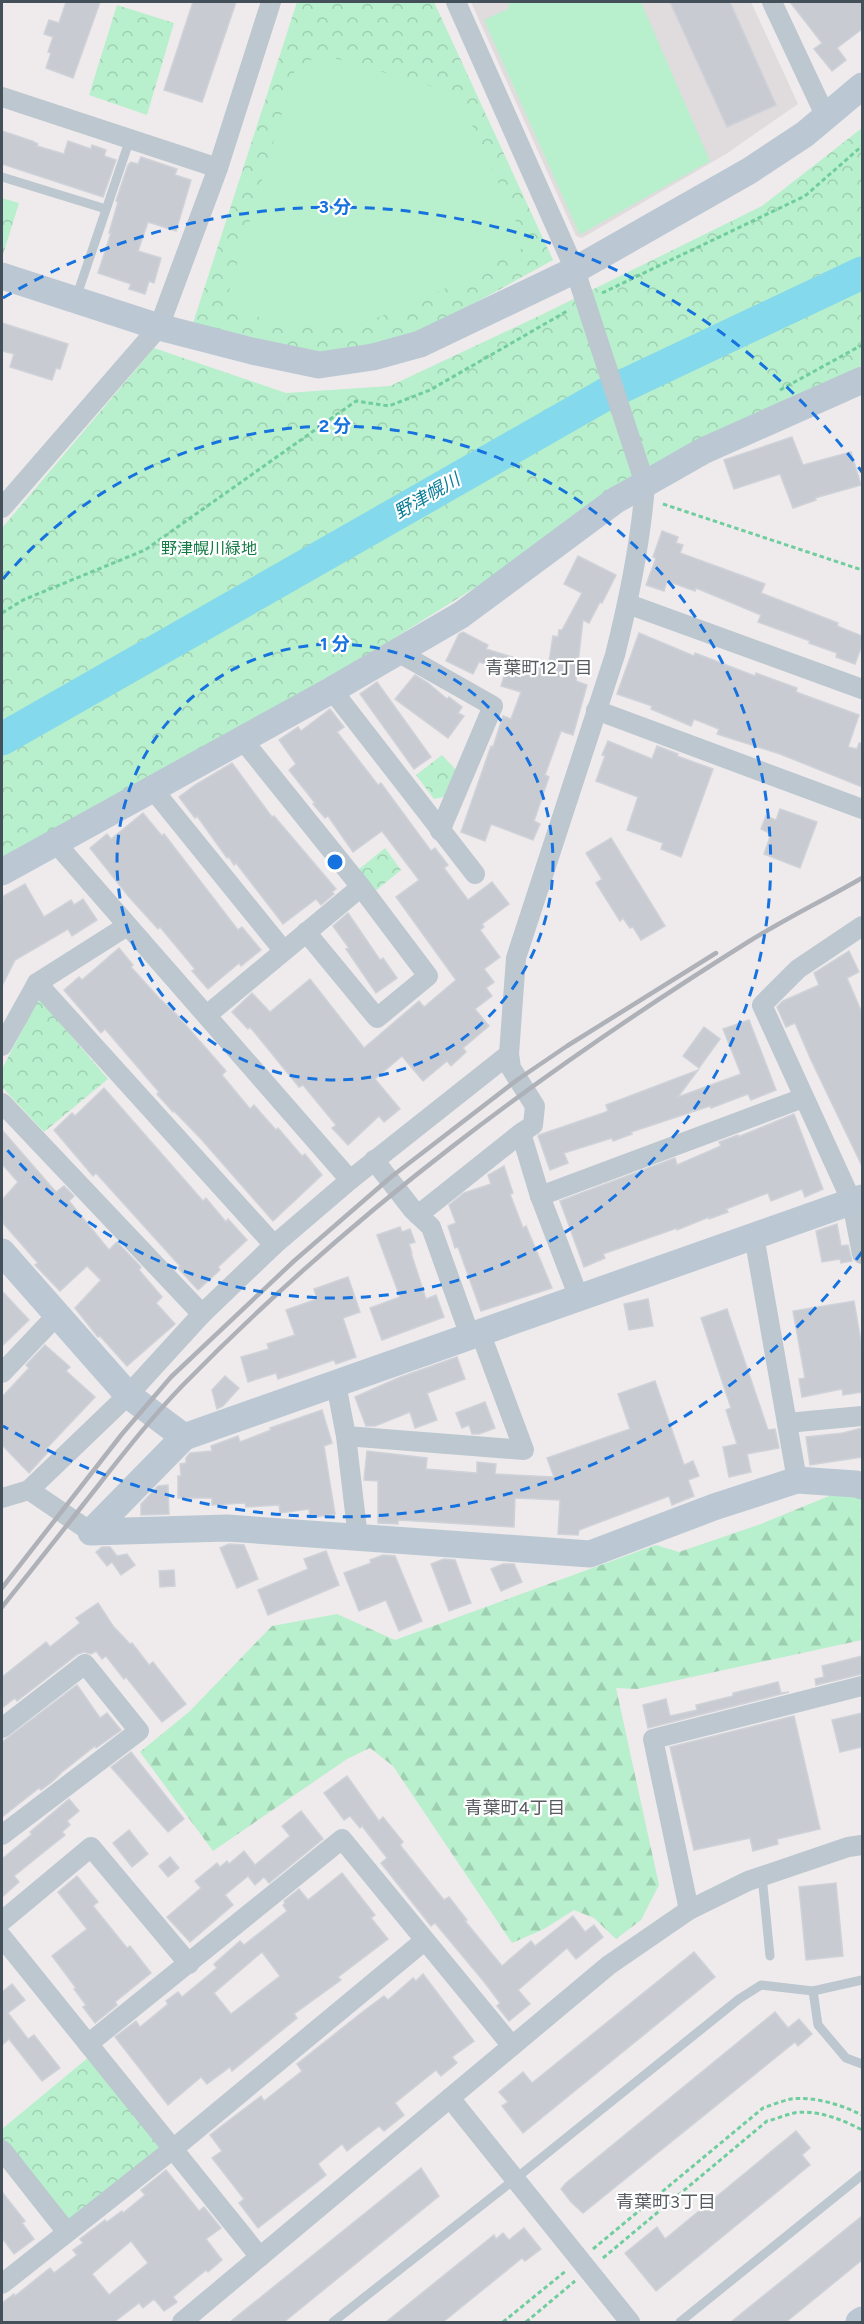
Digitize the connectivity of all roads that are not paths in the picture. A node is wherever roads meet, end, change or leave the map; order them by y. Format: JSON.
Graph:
{"nodes":[{"id":1,"x":272,"y":2,"type":"edge"},
{"id":2,"x":456,"y":2,"type":"edge"},
{"id":3,"x":772,"y":2,"type":"edge"},
{"id":4,"x":862,"y":86,"type":"edge"},
{"id":5,"x":2,"y":97,"type":"edge"},
{"id":6,"x":825,"y":115,"type":"junction"},
{"id":7,"x":130,"y":139,"type":"junction"},
{"id":8,"x":218,"y":168,"type":"junction"},
{"id":9,"x":2,"y":177,"type":"edge"},
{"id":10,"x":106,"y":209,"type":"junction"},
{"id":11,"x":575,"y":270,"type":"junction"},
{"id":12,"x":2,"y":276,"type":"edge"},
{"id":13,"x":75,"y":300,"type":"junction"},
{"id":14,"x":159,"y":327,"type":"junction"},
{"id":15,"x":862,"y":380,"type":"edge"},
{"id":16,"x":642,"y":481,"type":"junction"},
{"id":17,"x":2,"y":508,"type":"edge"},
{"id":18,"x":628,"y":604,"type":"junction"},
{"id":19,"x":396,"y":651,"type":"junction"},
{"id":20,"x":862,"y":689,"type":"edge"},
{"id":21,"x":332,"y":690,"type":"junction"},
{"id":22,"x":596,"y":711,"type":"junction"},
{"id":23,"x":242,"y":739,"type":"junction"},
{"id":24,"x":151,"y":787,"type":"junction"},
{"id":25,"x":862,"y":809,"type":"edge"},
{"id":26,"x":440,"y":831,"type":"junction"},
{"id":27,"x":54,"y":841,"type":"junction"},
{"id":28,"x":2,"y":872,"type":"edge"},
{"id":29,"x":475,"y":874,"type":"dead end"},
{"id":30,"x":361,"y":887,"type":"junction"},
{"id":31,"x":127,"y":926,"type":"junction"},
{"id":32,"x":306,"y":932,"type":"junction"},
{"id":33,"x":860,"y":935,"type":"edge"},
{"id":34,"x":284,"y":950,"type":"junction"},
{"id":35,"x":37,"y":983,"type":"junction"},
{"id":36,"x":207,"y":1015,"type":"junction"},
{"id":37,"x":2,"y":1046,"type":"edge"},
{"id":38,"x":509,"y":1054,"type":"junction"},
{"id":39,"x":804,"y":1098,"type":"junction"},
{"id":40,"x":2,"y":1103,"type":"edge"},
{"id":41,"x":521,"y":1133,"type":"junction"},
{"id":42,"x":374,"y":1160,"type":"junction"},
{"id":43,"x":350,"y":1179,"type":"junction"},
{"id":44,"x":540,"y":1196,"type":"junction"},
{"id":45,"x":857,"y":1200,"type":"edge"},
{"id":46,"x":418,"y":1215,"type":"junction"},
{"id":47,"x":754,"y":1236,"type":"junction"},
{"id":48,"x":274,"y":1245,"type":"junction"},
{"id":49,"x":2,"y":1252,"type":"edge"},
{"id":50,"x":862,"y":1254,"type":"edge"},
{"id":51,"x":579,"y":1298,"type":"junction"},
{"id":52,"x":202,"y":1314,"type":"junction"},
{"id":53,"x":57,"y":1315,"type":"junction"},
{"id":54,"x":475,"y":1334,"type":"junction"},
{"id":55,"x":2,"y":1373,"type":"edge"},
{"id":56,"x":336,"y":1384,"type":"junction"},
{"id":57,"x":128,"y":1395,"type":"junction"},
{"id":58,"x":862,"y":1416,"type":"edge"},
{"id":59,"x":787,"y":1423,"type":"junction"},
{"id":60,"x":346,"y":1436,"type":"junction"},
{"id":61,"x":184,"y":1437,"type":"junction"},
{"id":62,"x":797,"y":1480,"type":"junction"},
{"id":63,"x":862,"y":1486,"type":"edge"},
{"id":64,"x":29,"y":1490,"type":"junction"},
{"id":65,"x":2,"y":1498,"type":"edge"},
{"id":66,"x":91,"y":1533,"type":"junction"},
{"id":67,"x":358,"y":1538,"type":"junction"},
{"id":68,"x":862,"y":1686,"type":"edge"},
{"id":69,"x":2,"y":1728,"type":"edge"},
{"id":70,"x":2,"y":1835,"type":"edge"},
{"id":71,"x":862,"y":1845,"type":"edge"},
{"id":72,"x":762,"y":1876,"type":"junction"},
{"id":73,"x":689,"y":1910,"type":"junction"},
{"id":74,"x":2,"y":1921,"type":"edge"},
{"id":75,"x":2,"y":1937,"type":"edge"},
{"id":76,"x":424,"y":1941,"type":"junction"},
{"id":77,"x":770,"y":1956,"type":"dead end"},
{"id":78,"x":189,"y":1964,"type":"junction"},
{"id":79,"x":862,"y":1980,"type":"edge"},
{"id":80,"x":813,"y":1991,"type":"junction"},
{"id":81,"x":88,"y":2044,"type":"junction"},
{"id":82,"x":512,"y":2046,"type":"junction"},
{"id":83,"x":862,"y":2064,"type":"edge"},
{"id":84,"x":450,"y":2098,"type":"junction"},
{"id":85,"x":173,"y":2149,"type":"junction"},
{"id":86,"x":2,"y":2150,"type":"edge"},
{"id":87,"x":862,"y":2175,"type":"edge"},
{"id":88,"x":515,"y":2180,"type":"junction"},
{"id":89,"x":66,"y":2231,"type":"junction"},
{"id":90,"x":260,"y":2257,"type":"junction"},
{"id":91,"x":2,"y":2284,"type":"edge"},
{"id":92,"x":182,"y":2322,"type":"edge"},
{"id":93,"x":333,"y":2322,"type":"edge"},
{"id":94,"x":630,"y":2322,"type":"edge"},
{"id":95,"x":680,"y":2322,"type":"edge"}],
"edges":[{"from":1,"to":8,"type":"street"},
{"from":2,"to":11,"type":"street"},
{"from":3,"to":6,"type":"street"},
{"from":4,"to":6,"type":"street"},
{"from":5,"to":7,"type":"street"},
{"from":6,"to":11,"type":"street"},
{"from":7,"to":8,"type":"street"},
{"from":7,"to":10,"type":"lane"},
{"from":8,"to":14,"type":"street"},
{"from":9,"to":10,"type":"lane"},
{"from":10,"to":13,"type":"lane"},
{"from":11,"to":14,"type":"street"},
{"from":11,"to":16,"type":"street"},
{"from":12,"to":13,"type":"street"},
{"from":13,"to":14,"type":"street"},
{"from":14,"to":17,"type":"street"},
{"from":15,"to":16,"type":"street"},
{"from":16,"to":18,"type":"street"},
{"from":16,"to":19,"type":"street"},
{"from":18,"to":20,"type":"street"},
{"from":18,"to":22,"type":"street"},
{"from":19,"to":21,"type":"street"},
{"from":19,"to":26,"type":"street"},
{"from":21,"to":23,"type":"street"},
{"from":21,"to":26,"type":"street"},
{"from":22,"to":25,"type":"street"},
{"from":22,"to":38,"type":"street"},
{"from":23,"to":24,"type":"street"},
{"from":23,"to":30,"type":"street"},
{"from":24,"to":27,"type":"street"},
{"from":24,"to":34,"type":"street"},
{"from":26,"to":29,"type":"street"},
{"from":27,"to":28,"type":"street"},
{"from":27,"to":31,"type":"street"},
{"from":30,"to":32,"type":"street"},
{"from":30,"to":32,"type":"street"},
{"from":31,"to":35,"type":"street"},
{"from":31,"to":36,"type":"street"},
{"from":32,"to":34,"type":"street"},
{"from":33,"to":39,"type":"street"},
{"from":34,"to":36,"type":"street"},
{"from":35,"to":37,"type":"street"},
{"from":35,"to":48,"type":"street"},
{"from":36,"to":43,"type":"street"},
{"from":38,"to":41,"type":"street"},
{"from":38,"to":42,"type":"street"},
{"from":39,"to":44,"type":"street"},
{"from":39,"to":45,"type":"street"},
{"from":40,"to":52,"type":"street"},
{"from":41,"to":44,"type":"street"},
{"from":41,"to":46,"type":"street"},
{"from":42,"to":43,"type":"street"},
{"from":42,"to":46,"type":"street"},
{"from":43,"to":48,"type":"street"},
{"from":44,"to":51,"type":"street"},
{"from":45,"to":47,"type":"street"},
{"from":45,"to":50,"type":"street"},
{"from":46,"to":54,"type":"street"},
{"from":47,"to":51,"type":"street"},
{"from":47,"to":59,"type":"street"},
{"from":48,"to":52,"type":"street"},
{"from":49,"to":53,"type":"street"},
{"from":51,"to":54,"type":"street"},
{"from":52,"to":57,"type":"street"},
{"from":53,"to":55,"type":"street"},
{"from":53,"to":57,"type":"street"},
{"from":54,"to":56,"type":"street"},
{"from":54,"to":60,"type":"street"},
{"from":56,"to":60,"type":"street"},
{"from":56,"to":61,"type":"street"},
{"from":57,"to":61,"type":"street"},
{"from":57,"to":64,"type":"street"},
{"from":58,"to":59,"type":"street"},
{"from":59,"to":62,"type":"street"},
{"from":60,"to":67,"type":"street"},
{"from":61,"to":66,"type":"street"},
{"from":62,"to":63,"type":"street"},
{"from":62,"to":67,"type":"street"},
{"from":64,"to":65,"type":"street"},
{"from":64,"to":66,"type":"street"},
{"from":66,"to":67,"type":"street"},
{"from":68,"to":73,"type":"street"},
{"from":69,"to":70,"type":"street"},
{"from":71,"to":72,"type":"street"},
{"from":72,"to":73,"type":"street"},
{"from":72,"to":77,"type":"lane"},
{"from":73,"to":82,"type":"street"},
{"from":74,"to":78,"type":"street"},
{"from":75,"to":81,"type":"street"},
{"from":76,"to":78,"type":"street"},
{"from":76,"to":82,"type":"street"},
{"from":76,"to":85,"type":"street"},
{"from":78,"to":81,"type":"street"},
{"from":79,"to":80,"type":"lane"},
{"from":80,"to":83,"type":"lane"},
{"from":80,"to":88,"type":"lane"},
{"from":81,"to":85,"type":"street"},
{"from":82,"to":84,"type":"street"},
{"from":84,"to":88,"type":"street"},
{"from":84,"to":90,"type":"street"},
{"from":85,"to":89,"type":"street"},
{"from":85,"to":90,"type":"street"},
{"from":86,"to":89,"type":"street"},
{"from":87,"to":95,"type":"lane"},
{"from":88,"to":93,"type":"lane"},
{"from":88,"to":94,"type":"street"},
{"from":89,"to":91,"type":"street"},
{"from":90,"to":92,"type":"street"}]}
